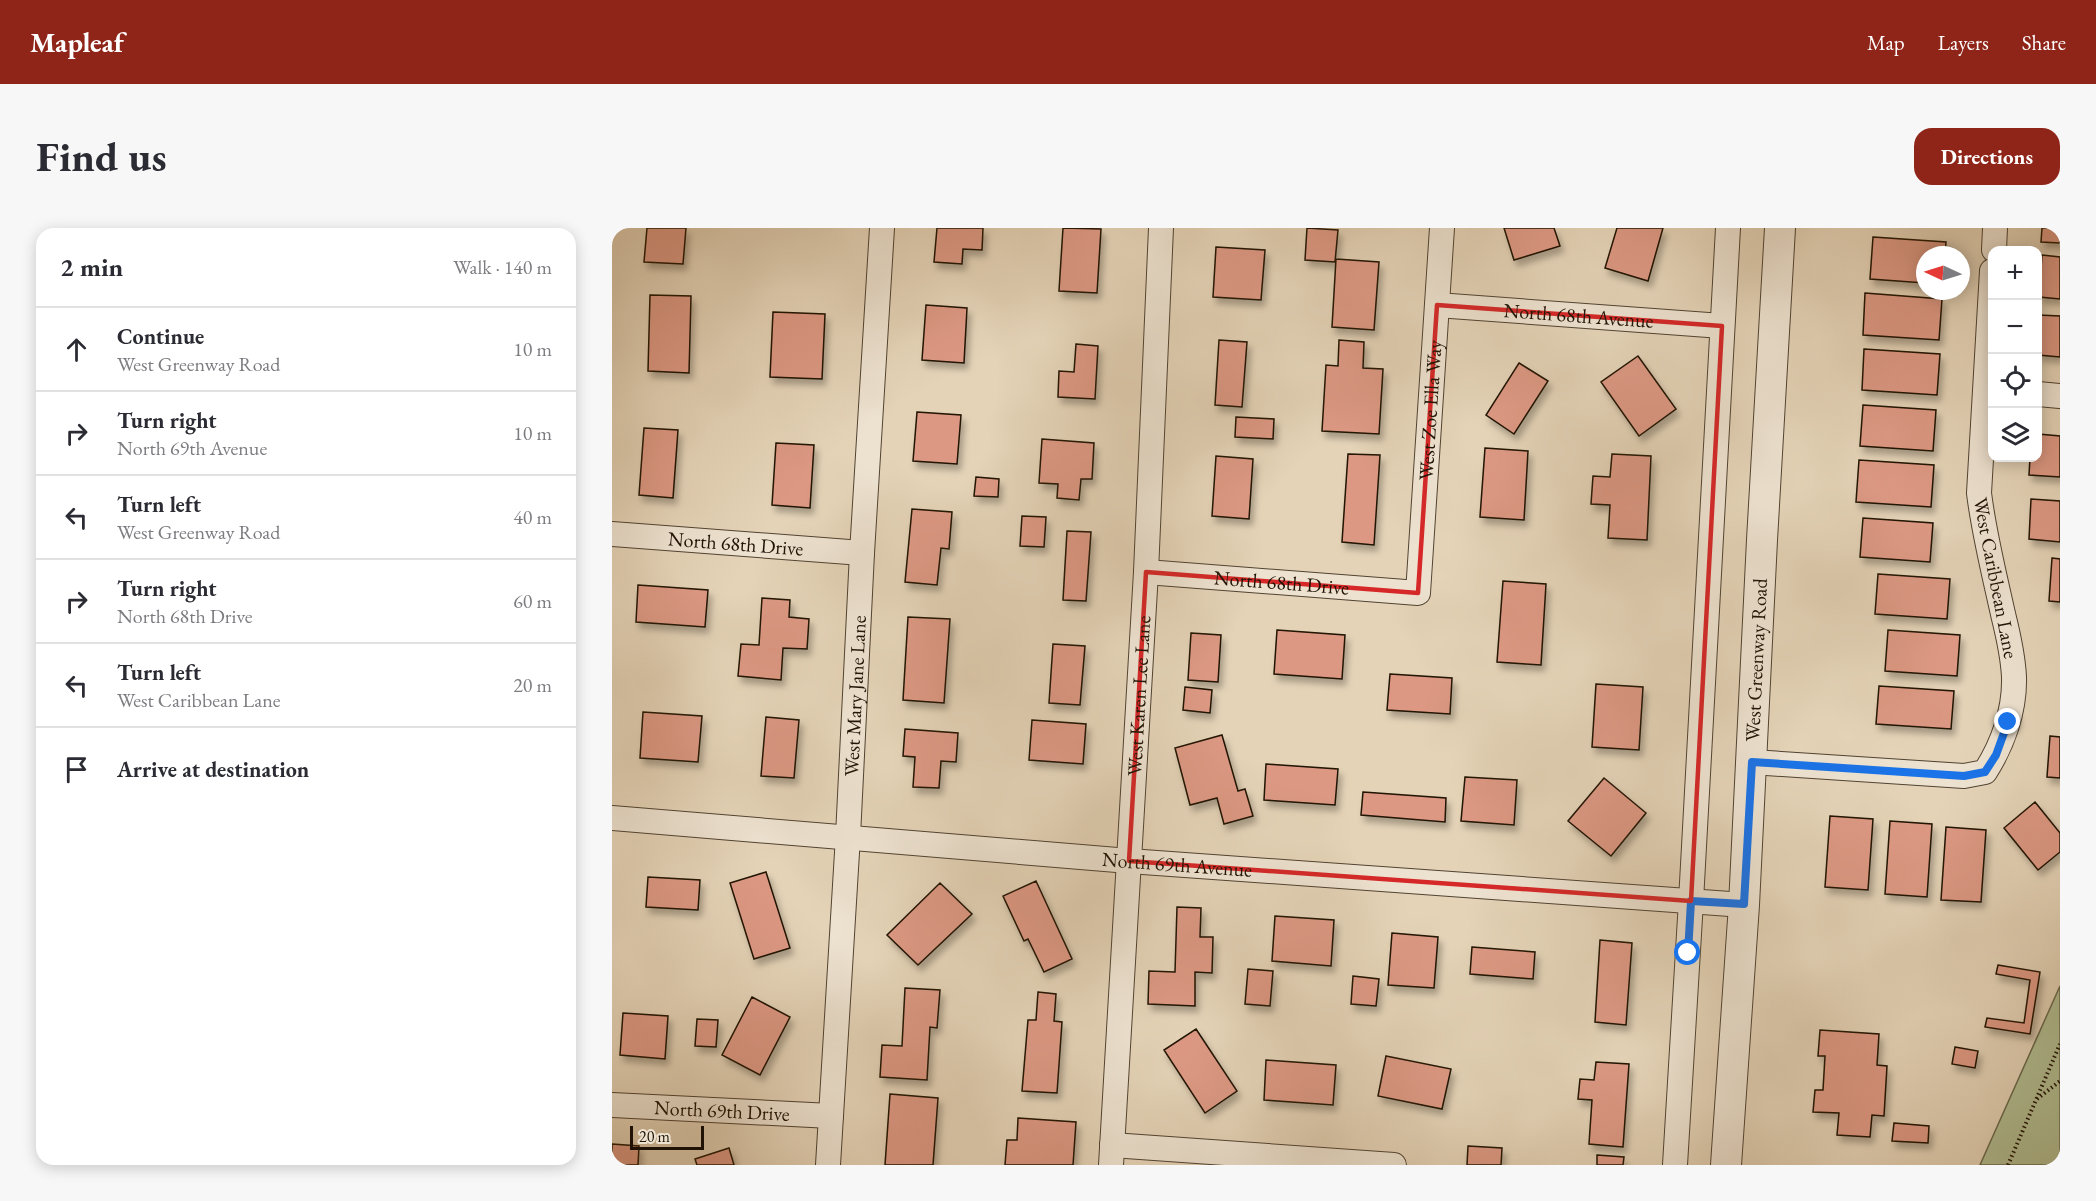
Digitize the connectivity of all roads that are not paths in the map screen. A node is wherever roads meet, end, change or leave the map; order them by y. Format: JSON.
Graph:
{"nodes":[{"id":1,"x":882,"y":228,"type":"edge"},
{"id":2,"x":1161,"y":228,"type":"edge"},
{"id":3,"x":1442,"y":228,"type":"edge"},
{"id":4,"x":1728,"y":228,"type":"edge"},
{"id":5,"x":1780,"y":228,"type":"edge"},
{"id":6,"x":1995,"y":228,"type":"edge"},
{"id":7,"x":1994,"y":246,"type":"edge"},
{"id":8,"x":1991,"y":300,"type":"edge"},
{"id":9,"x":1437,"y":305,"type":"junction"},
{"id":10,"x":1722,"y":326,"type":"junction"},
{"id":11,"x":1990,"y":354,"type":"edge"},
{"id":12,"x":2042,"y":394,"type":"edge"},
{"id":13,"x":2060,"y":396,"type":"edge"},
{"id":14,"x":1988,"y":401,"type":"edge"},
{"id":15,"x":612,"y":534,"type":"edge"},
{"id":16,"x":861,"y":553,"type":"junction"},
{"id":17,"x":1146,"y":572,"type":"junction"},
{"id":18,"x":1418,"y":593,"type":"joint"},
{"id":19,"x":1752,"y":762,"type":"junction"},
{"id":20,"x":612,"y":818,"type":"edge"},
{"id":21,"x":848,"y":836,"type":"junction"},
{"id":22,"x":1129,"y":861,"type":"junction"},
{"id":23,"x":1691,"y":901,"type":"junction"},
{"id":24,"x":1744,"y":904,"type":"junction"},
{"id":25,"x":612,"y":1105,"type":"edge"},
{"id":26,"x":831,"y":1116,"type":"junction"},
{"id":27,"x":1111,"y":1155,"type":"edge"},
{"id":28,"x":828,"y":1165,"type":"edge"},
{"id":29,"x":1394,"y":1165,"type":"edge"},
{"id":30,"x":1675,"y":1165,"type":"edge"},
{"id":31,"x":1726,"y":1165,"type":"edge"}],
"edges":[{"from":1,"to":16,"type":"street","name":"West Mary Jane Lane"},
{"from":2,"to":17,"type":"street","name":"West Karen Lee Lane"},
{"from":3,"to":9,"type":"street","name":"West Zoe Ella Way"},
{"from":4,"to":10,"type":"street"},
{"from":5,"to":19,"type":"street","name":"West Greenway Road"},
{"from":6,"to":7,"type":"street"},
{"from":8,"to":11,"type":"street","name":"West Caribbean Lane"},
{"from":9,"to":10,"type":"street","name":"North 68th Avenue"},
{"from":9,"to":18,"type":"street","name":"West Zoe Ella Way"},
{"from":10,"to":23,"type":"street"},
{"from":12,"to":13,"type":"street"},
{"from":14,"to":19,"type":"street","name":"West Caribbean Lane"},
{"from":15,"to":16,"type":"street","name":"North 68th Drive"},
{"from":16,"to":21,"type":"street","name":"West Mary Jane Lane"},
{"from":17,"to":18,"type":"street","name":"North 68th Drive"},
{"from":17,"to":22,"type":"street","name":"West Karen Lee Lane"},
{"from":19,"to":24,"type":"street","name":"West Greenway Road"},
{"from":20,"to":21,"type":"street","name":"North 69th Avenue"},
{"from":21,"to":22,"type":"street","name":"North 69th Avenue"},
{"from":21,"to":26,"type":"street","name":"West Mary Jane Lane"},
{"from":22,"to":23,"type":"street","name":"North 69th Avenue"},
{"from":22,"to":27,"type":"street","name":"West Karen Lee Lane"},
{"from":23,"to":24,"type":"street","name":"North 69th Avenue"},
{"from":23,"to":30,"type":"street"},
{"from":24,"to":31,"type":"street","name":"West Greenway Road"},
{"from":25,"to":26,"type":"street","name":"North 69th Drive"},
{"from":26,"to":28,"type":"street","name":"West Mary Jane Lane"},
{"from":27,"to":29,"type":"street"}]}
